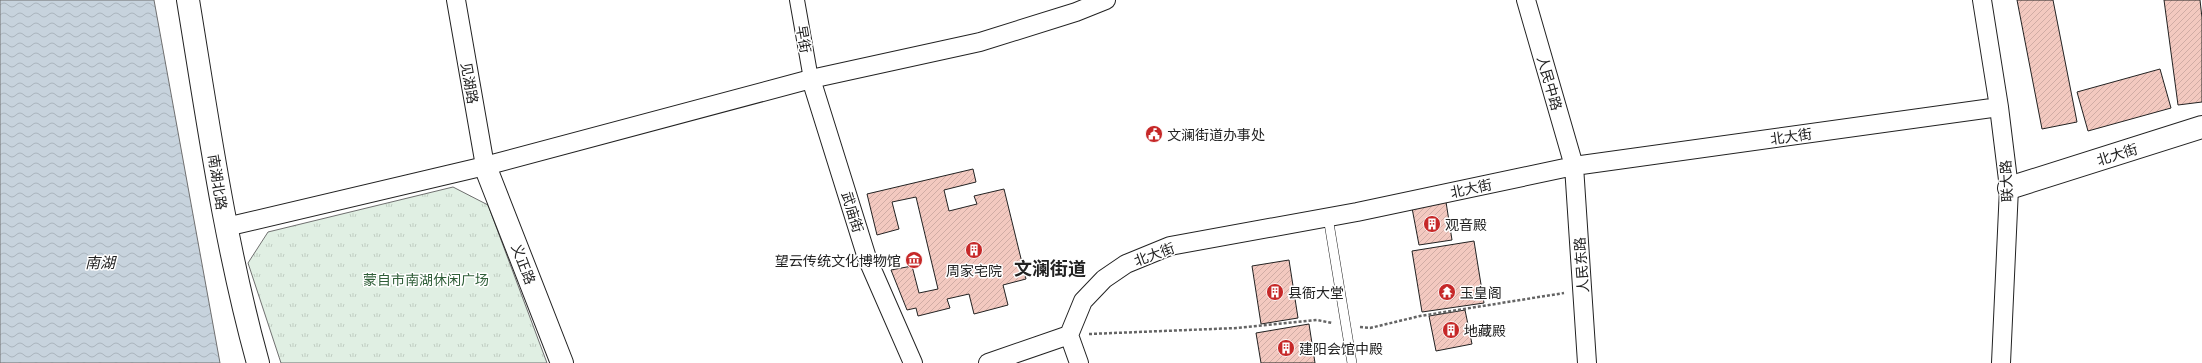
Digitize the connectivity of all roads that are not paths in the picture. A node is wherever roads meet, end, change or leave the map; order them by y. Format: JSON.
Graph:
{"nodes":[{"id":1,"x":188,"y":0,"type":"edge"},
{"id":2,"x":456,"y":0,"type":"edge"},
{"id":3,"x":797,"y":0,"type":"edge"},
{"id":4,"x":1106,"y":0,"type":"edge"},
{"id":5,"x":1526,"y":0,"type":"edge"},
{"id":6,"x":1982,"y":0,"type":"edge"},
{"id":7,"x":811,"y":79,"type":"junction"},
{"id":8,"x":1999,"y":107,"type":"junction"},
{"id":9,"x":2202,"y":127,"type":"edge"},
{"id":10,"x":485,"y":166,"type":"junction"},
{"id":11,"x":1574,"y":166,"type":"junction"},
{"id":12,"x":2009,"y":188,"type":"junction"},
{"id":13,"x":1328,"y":217,"type":"junction"},
{"id":14,"x":226,"y":227,"type":"junction"},
{"id":15,"x":1069,"y":335,"type":"junction"},
{"id":16,"x":258,"y":363,"type":"edge"},
{"id":17,"x":562,"y":363,"type":"edge"},
{"id":18,"x":913,"y":363,"type":"edge"},
{"id":19,"x":988,"y":363,"type":"edge"},
{"id":20,"x":1079,"y":363,"type":"edge"},
{"id":21,"x":1352,"y":363,"type":"edge"},
{"id":22,"x":1587,"y":363,"type":"edge"},
{"id":23,"x":2001,"y":363,"type":"edge"}],
"edges":[{"from":1,"to":14,"type":"street","name":"南湖北路"},
{"from":2,"to":10,"type":"street","name":"见湖路"},
{"from":3,"to":7,"type":"street","name":"早街"},
{"from":4,"to":7,"type":"street"},
{"from":5,"to":11,"type":"street","name":"人民中路"},
{"from":6,"to":8,"type":"street","name":"联大路"},
{"from":7,"to":10,"type":"street"},
{"from":7,"to":18,"type":"street","name":"武庙街"},
{"from":8,"to":11,"type":"street","name":"北大街"},
{"from":8,"to":12,"type":"street","name":"联大路"},
{"from":9,"to":12,"type":"street","name":"北大街"},
{"from":10,"to":14,"type":"street"},
{"from":10,"to":17,"type":"street","name":"义正路"},
{"from":11,"to":13,"type":"street","name":"北大街"},
{"from":11,"to":22,"type":"street","name":"人民东路"},
{"from":12,"to":23,"type":"street","name":"联大路"},
{"from":13,"to":15,"type":"street","name":"北大街"},
{"from":13,"to":21,"type":"lane"},
{"from":14,"to":16,"type":"street","name":"南湖北路"},
{"from":15,"to":19,"type":"street"},
{"from":15,"to":20,"type":"street"}]}
